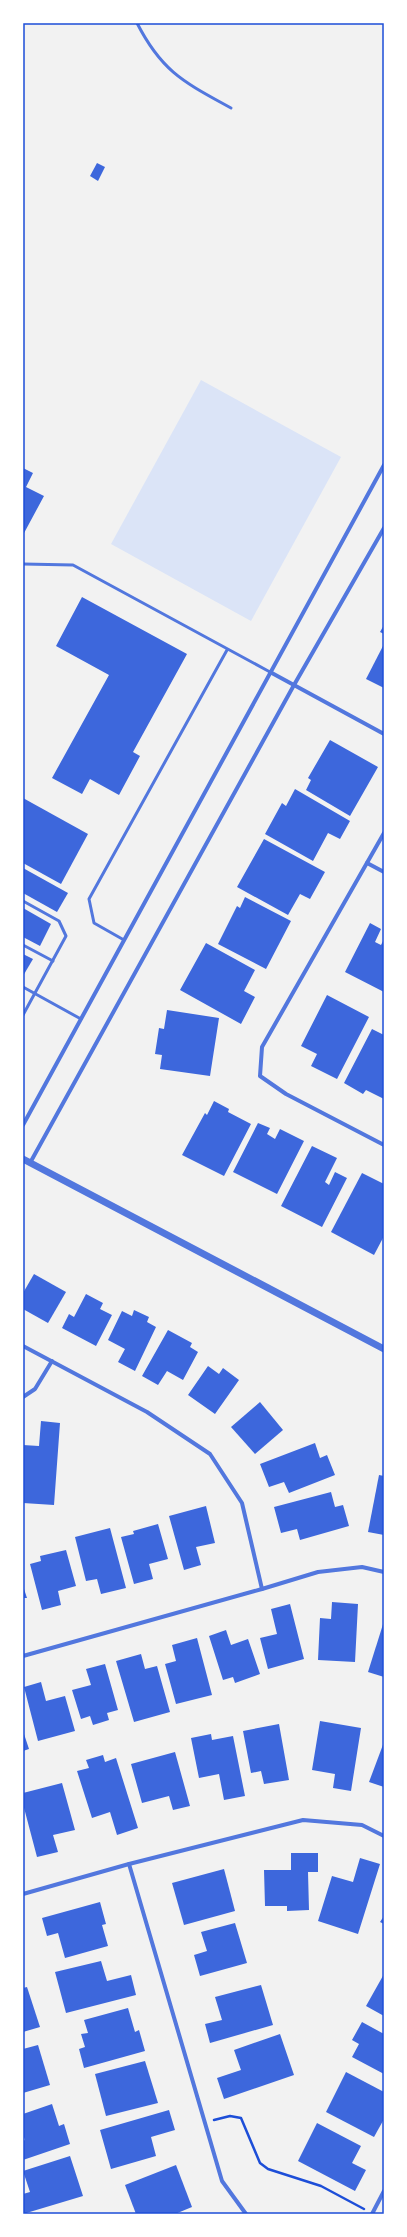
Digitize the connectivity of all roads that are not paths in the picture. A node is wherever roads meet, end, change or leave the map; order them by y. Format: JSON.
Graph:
{"nodes":[{"id":1,"x":137,"y":23,"type":"edge"},
{"id":2,"x":230,"y":108,"type":"dead end"},
{"id":3,"x":384,"y":465,"type":"edge"},
{"id":4,"x":384,"y":528,"type":"edge"},
{"id":5,"x":23,"y":564,"type":"edge"},
{"id":6,"x":227,"y":650,"type":"junction"},
{"id":7,"x":270,"y":672,"type":"junction"},
{"id":8,"x":294,"y":685,"type":"junction"},
{"id":9,"x":384,"y":734,"type":"edge"},
{"id":10,"x":384,"y":833,"type":"edge"},
{"id":11,"x":367,"y":863,"type":"junction"},
{"id":12,"x":384,"y":872,"type":"edge"},
{"id":13,"x":23,"y":901,"type":"edge"},
{"id":14,"x":124,"y":940,"type":"junction"},
{"id":15,"x":23,"y":945,"type":"edge"},
{"id":16,"x":53,"y":961,"type":"junction"},
{"id":17,"x":23,"y":987,"type":"edge"},
{"id":18,"x":36,"y":993,"type":"junction"},
{"id":19,"x":23,"y":1015,"type":"edge"},
{"id":20,"x":81,"y":1019,"type":"junction"},
{"id":21,"x":23,"y":1126,"type":"edge"},
{"id":22,"x":384,"y":1146,"type":"edge"},
{"id":23,"x":23,"y":1159,"type":"edge"},
{"id":24,"x":30,"y":1163,"type":"junction"},
{"id":25,"x":23,"y":1346,"type":"edge"},
{"id":26,"x":384,"y":1349,"type":"edge"},
{"id":27,"x":52,"y":1361,"type":"junction"},
{"id":28,"x":23,"y":1397,"type":"edge"},
{"id":29,"x":384,"y":1572,"type":"edge"},
{"id":30,"x":262,"y":1589,"type":"junction"},
{"id":31,"x":23,"y":1656,"type":"edge"},
{"id":32,"x":384,"y":1836,"type":"edge"},
{"id":33,"x":130,"y":1864,"type":"junction"},
{"id":34,"x":23,"y":1894,"type":"edge"},
{"id":35,"x":384,"y":2191,"type":"edge"},
{"id":36,"x":246,"y":2214,"type":"edge"},
{"id":37,"x":372,"y":2214,"type":"edge"}],
"edges":[{"from":1,"to":2,"type":"lane"},
{"from":3,"to":7,"type":"street"},
{"from":4,"to":8,"type":"street"},
{"from":5,"to":6,"type":"lane"},
{"from":6,"to":7,"type":"lane"},
{"from":6,"to":14,"type":"lane"},
{"from":7,"to":8,"type":"street"},
{"from":7,"to":14,"type":"street"},
{"from":8,"to":9,"type":"street"},
{"from":8,"to":24,"type":"street"},
{"from":10,"to":11,"type":"street"},
{"from":11,"to":12,"type":"street"},
{"from":11,"to":22,"type":"street"},
{"from":13,"to":16,"type":"lane"},
{"from":14,"to":20,"type":"street"},
{"from":15,"to":16,"type":"lane"},
{"from":16,"to":18,"type":"lane"},
{"from":17,"to":18,"type":"lane"},
{"from":18,"to":19,"type":"lane"},
{"from":18,"to":20,"type":"lane"},
{"from":20,"to":21,"type":"street"},
{"from":23,"to":24,"type":"street"},
{"from":24,"to":26,"type":"street"},
{"from":25,"to":27,"type":"street"},
{"from":27,"to":28,"type":"street"},
{"from":27,"to":30,"type":"street"},
{"from":29,"to":30,"type":"street"},
{"from":30,"to":31,"type":"street"},
{"from":32,"to":33,"type":"street"},
{"from":33,"to":34,"type":"street"},
{"from":33,"to":36,"type":"street"},
{"from":35,"to":37,"type":"street"}]}
